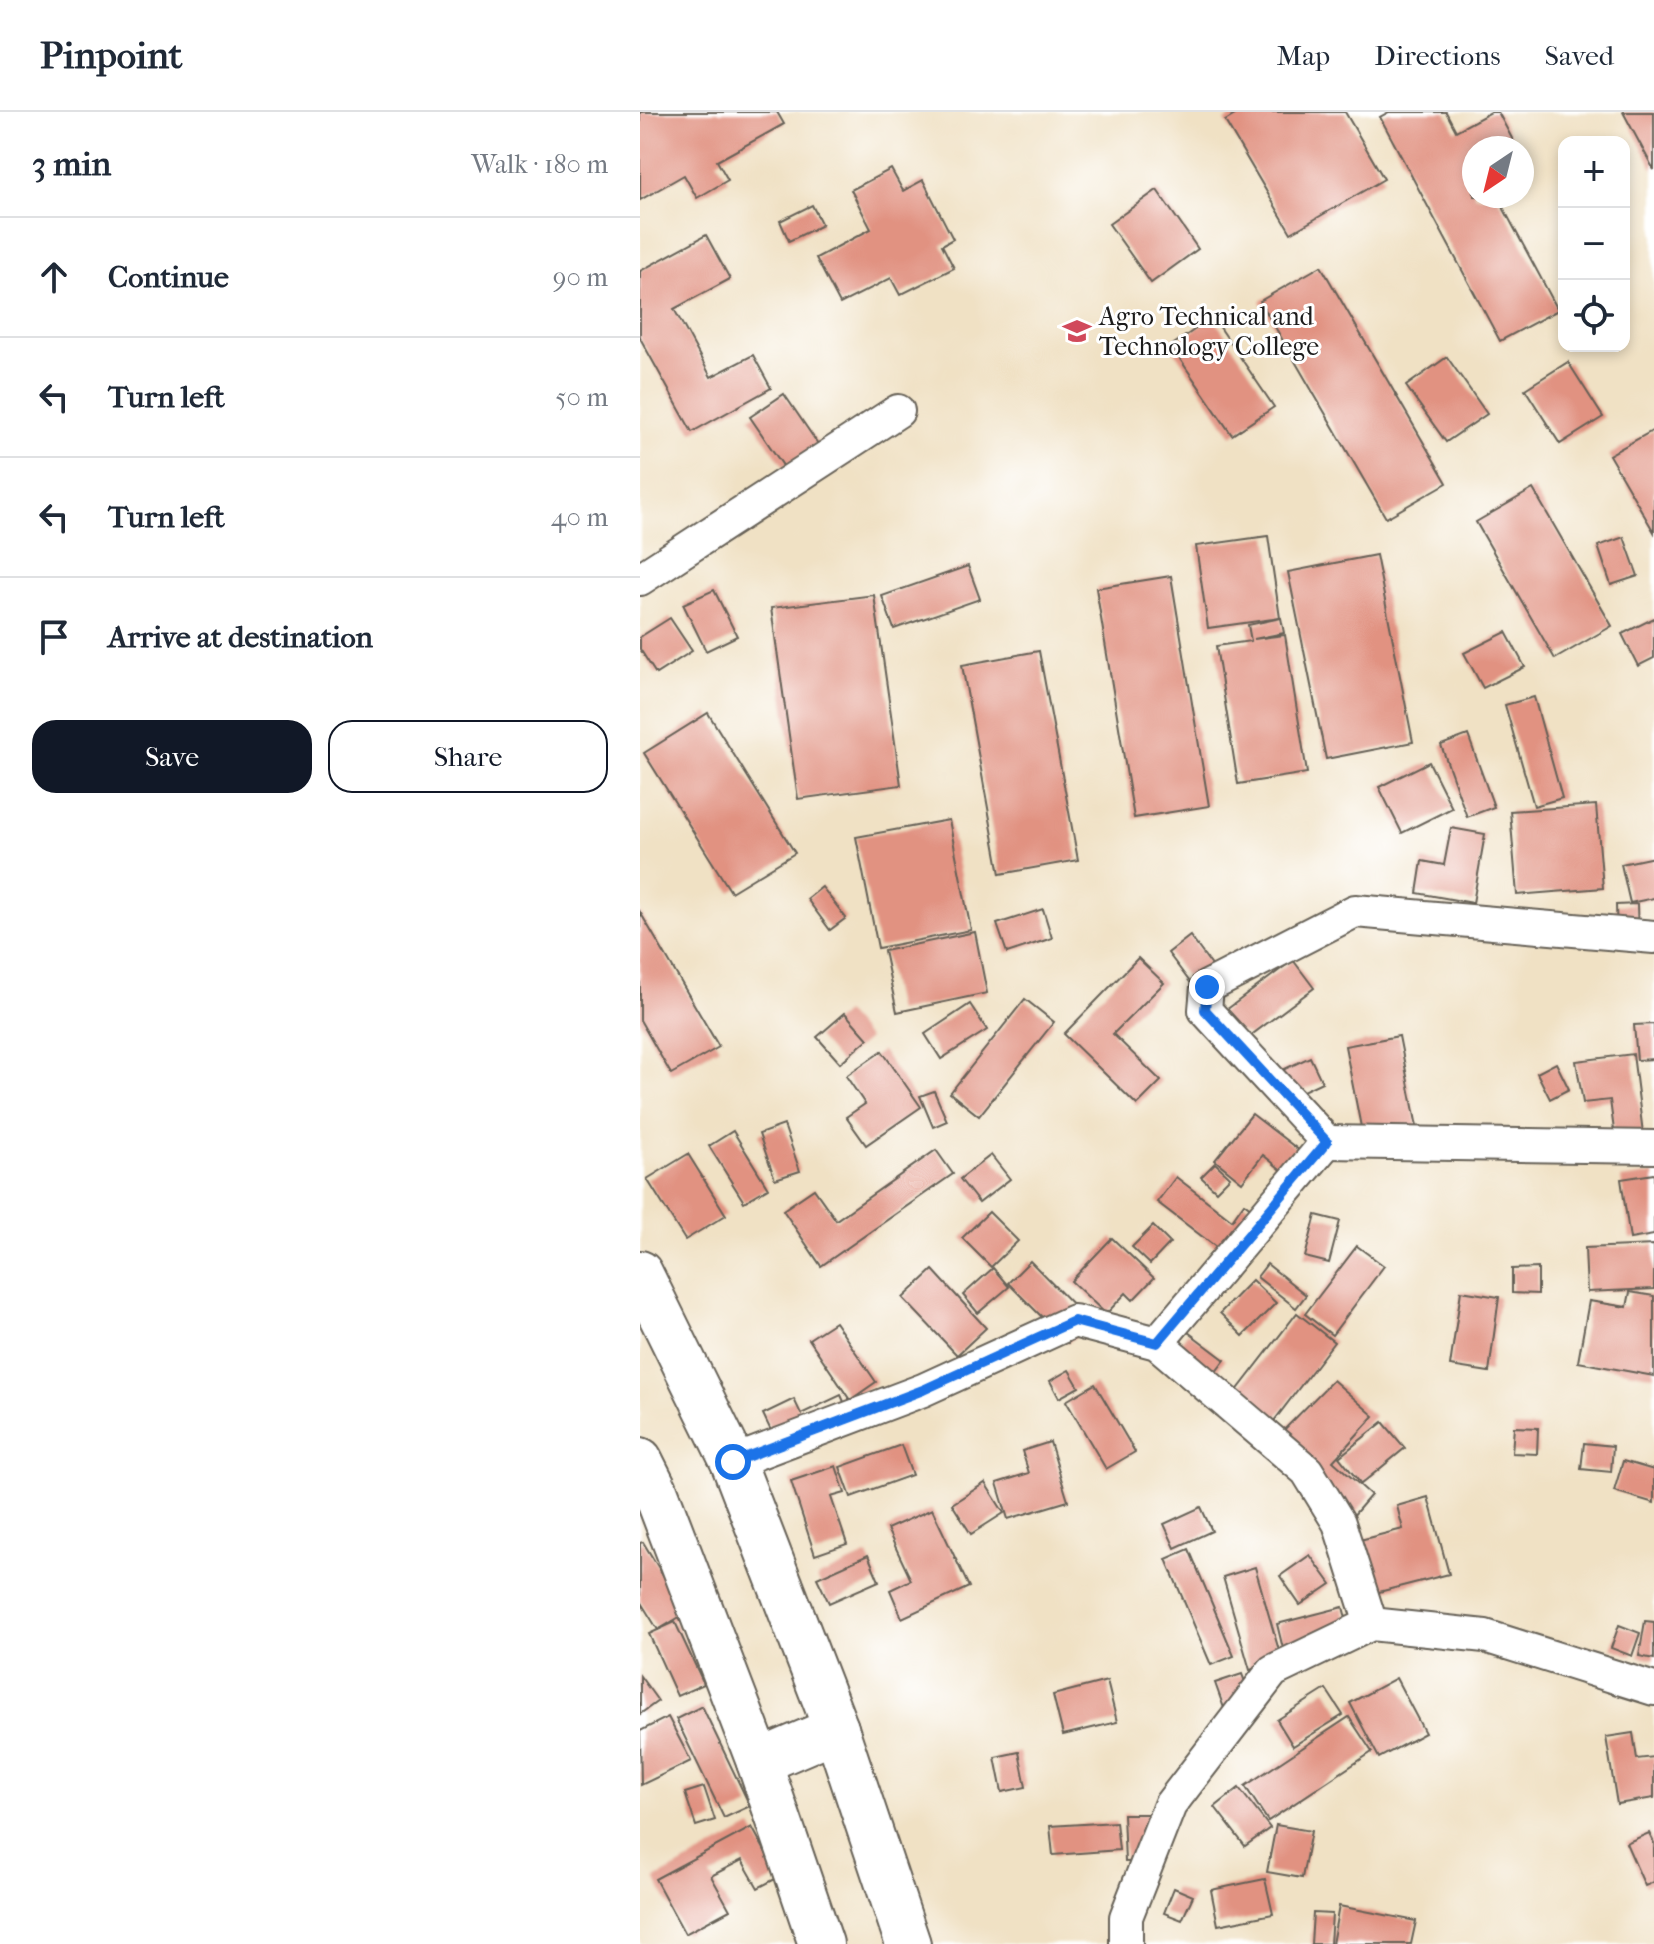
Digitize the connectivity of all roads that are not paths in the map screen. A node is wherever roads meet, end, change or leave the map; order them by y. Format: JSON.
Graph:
{"nodes":[{"id":1,"x":898,"y":411,"type":"dead end"},
{"id":2,"x":640,"y":579,"type":"edge"},
{"id":3,"x":1654,"y":937,"type":"edge"},
{"id":4,"x":1327,"y":1142,"type":"junction"},
{"id":5,"x":1654,"y":1147,"type":"edge"},
{"id":6,"x":640,"y":1273,"type":"edge"},
{"id":7,"x":1157,"y":1343,"type":"junction"},
{"id":8,"x":640,"y":1460,"type":"edge"},
{"id":9,"x":733,"y":1462,"type":"junction"},
{"id":10,"x":1371,"y":1624,"type":"junction"},
{"id":11,"x":1654,"y":1689,"type":"edge"},
{"id":12,"x":836,"y":1729,"type":"junction"},
{"id":13,"x":759,"y":1762,"type":"junction"},
{"id":14,"x":821,"y":1944,"type":"edge"},
{"id":15,"x":908,"y":1944,"type":"edge"},
{"id":16,"x":1126,"y":1944,"type":"edge"}],
"edges":[{"from":1,"to":2,"type":"street"},
{"from":3,"to":4,"type":"street"},
{"from":4,"to":5,"type":"street"},
{"from":4,"to":7,"type":"street"},
{"from":6,"to":9,"type":"highway"},
{"from":7,"to":9,"type":"street"},
{"from":7,"to":10,"type":"street"},
{"from":8,"to":13,"type":"highway"},
{"from":9,"to":12,"type":"highway"},
{"from":10,"to":11,"type":"street"},
{"from":10,"to":16,"type":"street"},
{"from":12,"to":13,"type":"highway"},
{"from":12,"to":15,"type":"highway"},
{"from":13,"to":14,"type":"highway"}]}
